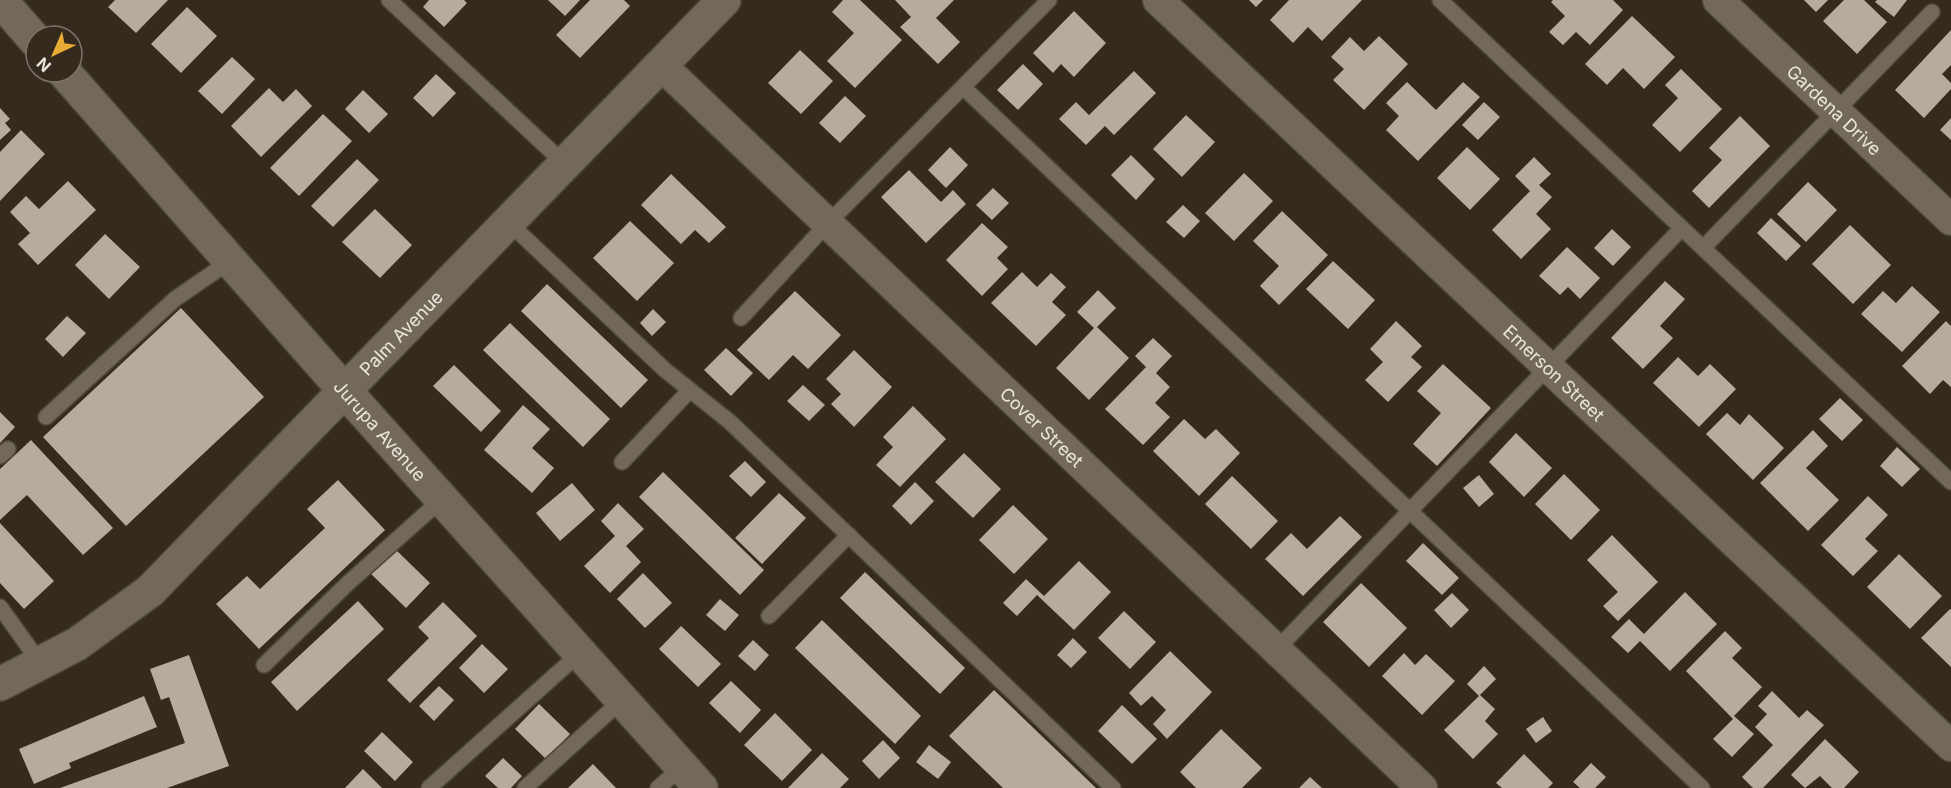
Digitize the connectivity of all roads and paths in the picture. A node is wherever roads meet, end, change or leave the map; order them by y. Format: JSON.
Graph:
{"nodes":[{"id":1,"x":0,"y":0,"type":"edge"},
{"id":2,"x":389,"y":0,"type":"edge"},
{"id":3,"x":723,"y":0,"type":"edge"},
{"id":4,"x":1049,"y":0,"type":"edge"},
{"id":5,"x":1158,"y":0,"type":"edge"},
{"id":6,"x":1440,"y":0,"type":"edge"},
{"id":7,"x":1718,"y":0,"type":"edge"},
{"id":8,"x":1932,"y":12,"type":"dead end"},
{"id":9,"x":24,"y":27,"type":"edge"},
{"id":10,"x":662,"y":66,"type":"junction"},
{"id":11,"x":75,"y":84,"type":"edge"},
{"id":12,"x":963,"y":87,"type":"junction"},
{"id":13,"x":1836,"y":112,"type":"junction"},
{"id":14,"x":565,"y":164,"type":"junction"},
{"id":15,"x":1951,"y":220,"type":"edge"},
{"id":16,"x":508,"y":222,"type":"junction"},
{"id":17,"x":827,"y":224,"type":"junction"},
{"id":18,"x":1682,"y":228,"type":"junction"},
{"id":19,"x":1703,"y":248,"type":"junction"},
{"id":20,"x":230,"y":261,"type":"junction"},
{"id":21,"x":741,"y":318,"type":"dead end"},
{"id":22,"x":1548,"y":367,"type":"junction"},
{"id":23,"x":344,"y":390,"type":"junction"},
{"id":24,"x":690,"y":390,"type":"junction"},
{"id":25,"x":46,"y":417,"type":"dead end"},
{"id":26,"x":622,"y":462,"type":"dead end"},
{"id":27,"x":1951,"y":482,"type":"edge"},
{"id":28,"x":442,"y":499,"type":"junction"},
{"id":29,"x":1411,"y":512,"type":"junction"},
{"id":30,"x":849,"y":535,"type":"junction"},
{"id":31,"x":0,"y":607,"type":"edge"},
{"id":32,"x":769,"y":616,"type":"dead end"},
{"id":33,"x":1276,"y":650,"type":"junction"},
{"id":34,"x":580,"y":653,"type":"junction"},
{"id":35,"x":41,"y":664,"type":"junction"},
{"id":36,"x":264,"y":665,"type":"dead end"},
{"id":37,"x":0,"y":684,"type":"edge"},
{"id":38,"x":622,"y":700,"type":"junction"},
{"id":39,"x":1951,"y":746,"type":"edge"},
{"id":40,"x":692,"y":778,"type":"edge"},
{"id":41,"x":429,"y":788,"type":"edge"},
{"id":42,"x":525,"y":788,"type":"edge"},
{"id":43,"x":658,"y":788,"type":"edge"},
{"id":44,"x":1113,"y":788,"type":"edge"},
{"id":45,"x":1422,"y":788,"type":"edge"},
{"id":46,"x":1702,"y":788,"type":"edge"}],
"edges":[{"from":1,"to":9,"type":"street"},
{"from":2,"to":14,"type":"lane"},
{"from":3,"to":10,"type":"street","name":"Palm Avenue"},
{"from":4,"to":12,"type":"lane"},
{"from":5,"to":22,"type":"street","name":"Emerson Street"},
{"from":6,"to":18,"type":"lane"},
{"from":7,"to":13,"type":"street","name":"Gardena Drive"},
{"from":8,"to":13,"type":"lane"},
{"from":10,"to":14,"type":"street","name":"Palm Avenue"},
{"from":10,"to":17,"type":"street","name":"Cover Street"},
{"from":11,"to":20,"type":"street","name":"Jurupa Avenue"},
{"from":12,"to":17,"type":"lane"},
{"from":12,"to":29,"type":"lane"},
{"from":13,"to":15,"type":"street","name":"Gardena Drive"},
{"from":13,"to":19,"type":"lane"},
{"from":14,"to":16,"type":"street","name":"Palm Avenue"},
{"from":16,"to":23,"type":"street","name":"Palm Avenue"},
{"from":16,"to":24,"type":"lane"},
{"from":17,"to":21,"type":"lane"},
{"from":17,"to":33,"type":"street","name":"Cover Street"},
{"from":18,"to":19,"type":"lane"},
{"from":18,"to":22,"type":"lane"},
{"from":19,"to":27,"type":"lane"},
{"from":20,"to":23,"type":"street","name":"Jurupa Avenue"},
{"from":20,"to":25,"type":"lane"},
{"from":22,"to":29,"type":"lane"},
{"from":22,"to":39,"type":"street","name":"Emerson Street"},
{"from":23,"to":28,"type":"street","name":"Jurupa Avenue"},
{"from":23,"to":35,"type":"street","name":"Palm Avenue"},
{"from":24,"to":26,"type":"lane"},
{"from":24,"to":30,"type":"lane"},
{"from":28,"to":34,"type":"street","name":"Jurupa Avenue"},
{"from":28,"to":36,"type":"lane"},
{"from":29,"to":33,"type":"lane"},
{"from":29,"to":46,"type":"lane"},
{"from":30,"to":32,"type":"lane"},
{"from":30,"to":44,"type":"lane"},
{"from":31,"to":35,"type":"lane"},
{"from":33,"to":45,"type":"street","name":"Cover Street"},
{"from":34,"to":38,"type":"street","name":"Jurupa Avenue"},
{"from":34,"to":41,"type":"lane"},
{"from":35,"to":37,"type":"street","name":"Palm Avenue"},
{"from":38,"to":40,"type":"street","name":"Jurupa Avenue"},
{"from":38,"to":42,"type":"lane"},
{"from":40,"to":43,"type":"lane"}]}
